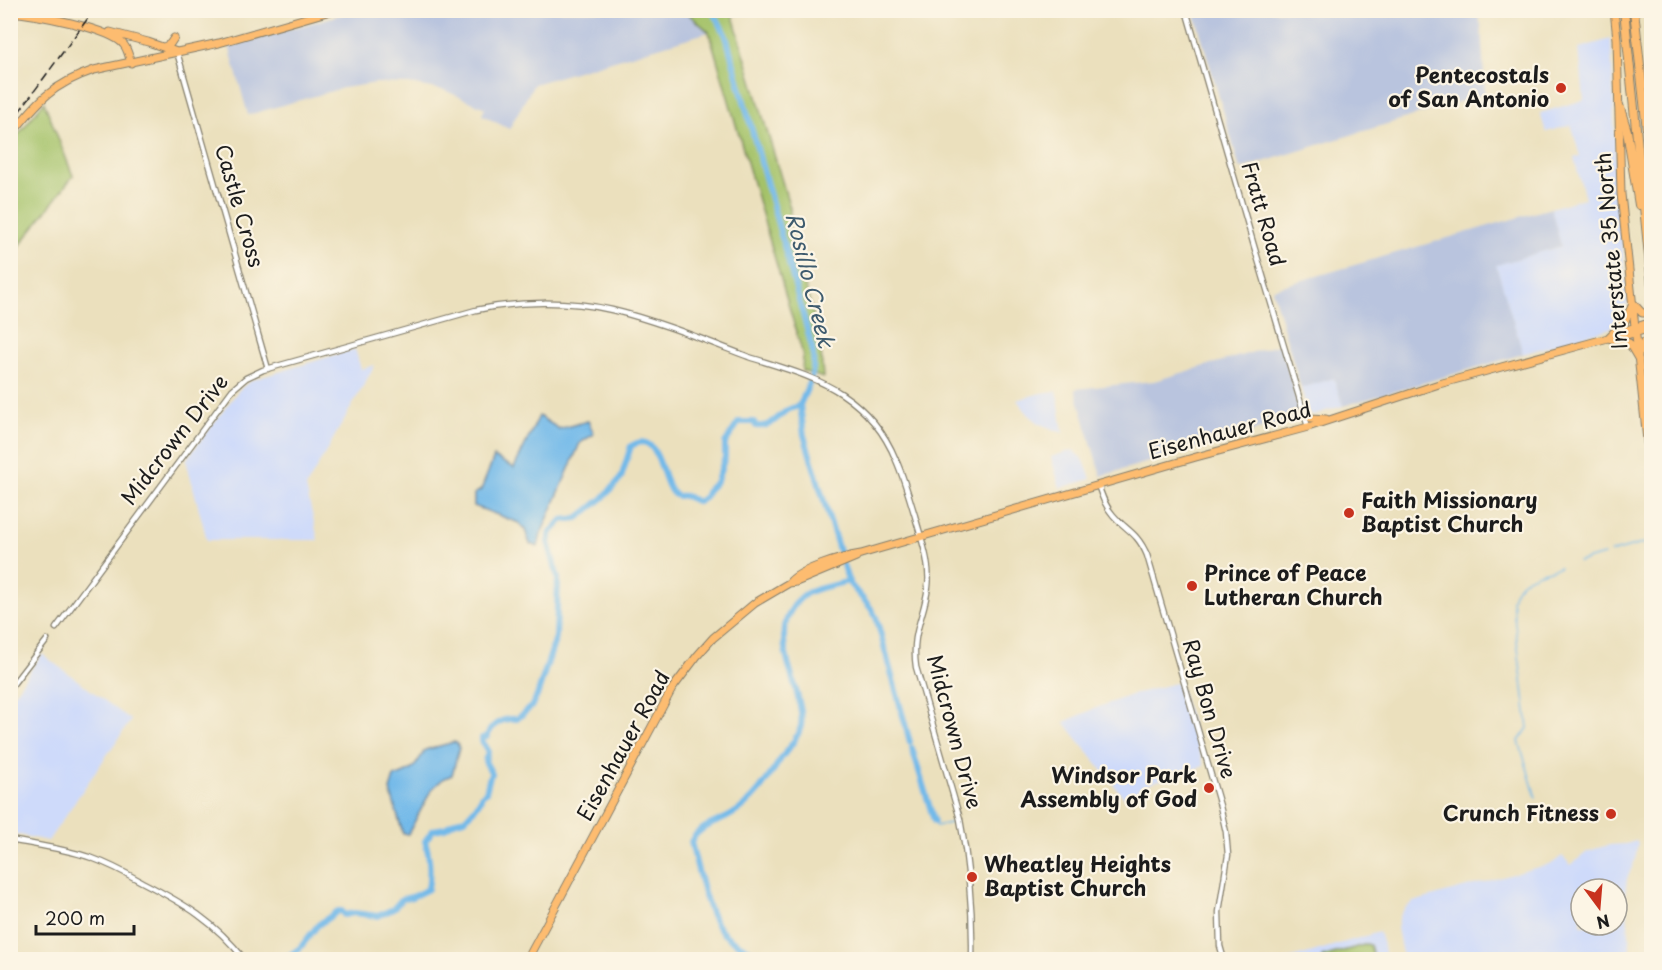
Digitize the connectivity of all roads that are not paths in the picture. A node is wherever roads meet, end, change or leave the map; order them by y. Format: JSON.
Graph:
{"nodes":[{"id":1,"x":334,"y":10,"type":"edge"},
{"id":2,"x":1186,"y":10,"type":"edge"},
{"id":3,"x":1614,"y":10,"type":"edge"},
{"id":4,"x":1624,"y":10,"type":"edge"},
{"id":5,"x":1634,"y":10,"type":"edge"},
{"id":6,"x":1648,"y":10,"type":"edge"},
{"id":7,"x":10,"y":12,"type":"edge"},
{"id":8,"x":90,"y":29,"type":"junction"},
{"id":9,"x":174,"y":38,"type":"dead end"},
{"id":10,"x":1652,"y":38,"type":"edge"},
{"id":11,"x":164,"y":47,"type":"junction"},
{"id":12,"x":177,"y":52,"type":"junction"},
{"id":13,"x":131,"y":63,"type":"junction"},
{"id":14,"x":1619,"y":105,"type":"junction"},
{"id":15,"x":10,"y":136,"type":"edge"},
{"id":16,"x":1652,"y":176,"type":"edge"},
{"id":17,"x":1652,"y":286,"type":"edge"},
{"id":18,"x":1652,"y":294,"type":"edge"},
{"id":19,"x":1633,"y":303,"type":"junction"},
{"id":20,"x":1652,"y":313,"type":"edge"},
{"id":21,"x":1652,"y":322,"type":"edge"},
{"id":22,"x":1652,"y":328,"type":"edge"},
{"id":23,"x":1636,"y":329,"type":"junction"},
{"id":24,"x":1652,"y":336,"type":"edge"},
{"id":25,"x":1611,"y":337,"type":"junction"},
{"id":26,"x":1639,"y":360,"type":"junction"},
{"id":27,"x":268,"y":369,"type":"junction"},
{"id":28,"x":1304,"y":411,"type":"junction"},
{"id":29,"x":1340,"y":417,"type":"junction"},
{"id":30,"x":1308,"y":427,"type":"junction"},
{"id":31,"x":1098,"y":485,"type":"junction"},
{"id":32,"x":1652,"y":488,"type":"edge"},
{"id":33,"x":921,"y":537,"type":"junction"},
{"id":34,"x":861,"y":554,"type":"junction"},
{"id":35,"x":813,"y":571,"type":"junction"},
{"id":36,"x":56,"y":628,"type":"dead end"},
{"id":37,"x":46,"y":640,"type":"dead end"},
{"id":38,"x":10,"y":688,"type":"edge"},
{"id":39,"x":10,"y":840,"type":"edge"},
{"id":40,"x":245,"y":960,"type":"edge"},
{"id":41,"x":527,"y":960,"type":"edge"},
{"id":42,"x":972,"y":960,"type":"edge"},
{"id":43,"x":1224,"y":960,"type":"edge"}],
"edges":[{"from":1,"to":12,"type":"main road"},
{"from":2,"to":28,"type":"street","name":"Fratt Road"},
{"from":3,"to":14,"type":"main road","name":"Interstate 35 North"},
{"from":4,"to":17,"type":"highway"},
{"from":5,"to":16,"type":"highway"},
{"from":6,"to":10,"type":"main road"},
{"from":7,"to":8,"type":"main road"},
{"from":8,"to":11,"type":"main road"},
{"from":8,"to":13,"type":"main road"},
{"from":9,"to":11,"type":"main road"},
{"from":11,"to":12,"type":"main road"},
{"from":12,"to":13,"type":"main road"},
{"from":12,"to":27,"type":"street","name":"Castle Cross"},
{"from":13,"to":15,"type":"main road"},
{"from":14,"to":18,"type":"highway"},
{"from":14,"to":19,"type":"main road","name":"Interstate 35 North"},
{"from":19,"to":20,"type":"main road"},
{"from":19,"to":23,"type":"main road","name":"Interstate 35 North"},
{"from":19,"to":25,"type":"main road"},
{"from":21,"to":23,"type":"main road","name":"Eisenhauer Road"},
{"from":22,"to":23,"type":"main road","name":"Eisenhauer Road"},
{"from":23,"to":25,"type":"main road","name":"Eisenhauer Road"},
{"from":23,"to":26,"type":"main road","name":"Interstate 35 North"},
{"from":24,"to":26,"type":"main road"},
{"from":25,"to":26,"type":"main road"},
{"from":25,"to":29,"type":"main road","name":"Eisenhauer Road"},
{"from":26,"to":32,"type":"main road","name":"Interstate 35 North"},
{"from":27,"to":33,"type":"street","name":"Midcrown Drive"},
{"from":27,"to":36,"type":"street","name":"Midcrown Drive"},
{"from":28,"to":29,"type":"main road"},
{"from":28,"to":30,"type":"street","name":"Fratt Road"},
{"from":29,"to":30,"type":"main road","name":"Eisenhauer Road"},
{"from":30,"to":31,"type":"main road","name":"Eisenhauer Road"},
{"from":31,"to":33,"type":"main road","name":"Eisenhauer Road"},
{"from":31,"to":43,"type":"street","name":"Ray Bon Drive"},
{"from":33,"to":34,"type":"main road","name":"Eisenhauer Road"},
{"from":33,"to":42,"type":"street","name":"Midcrown Drive"},
{"from":34,"to":35,"type":"main road","name":"Eisenhauer Road"},
{"from":34,"to":35,"type":"main road","name":"Eisenhauer Road"},
{"from":35,"to":41,"type":"main road","name":"Eisenhauer Road"},
{"from":37,"to":38,"type":"street"},
{"from":39,"to":40,"type":"street"}]}
